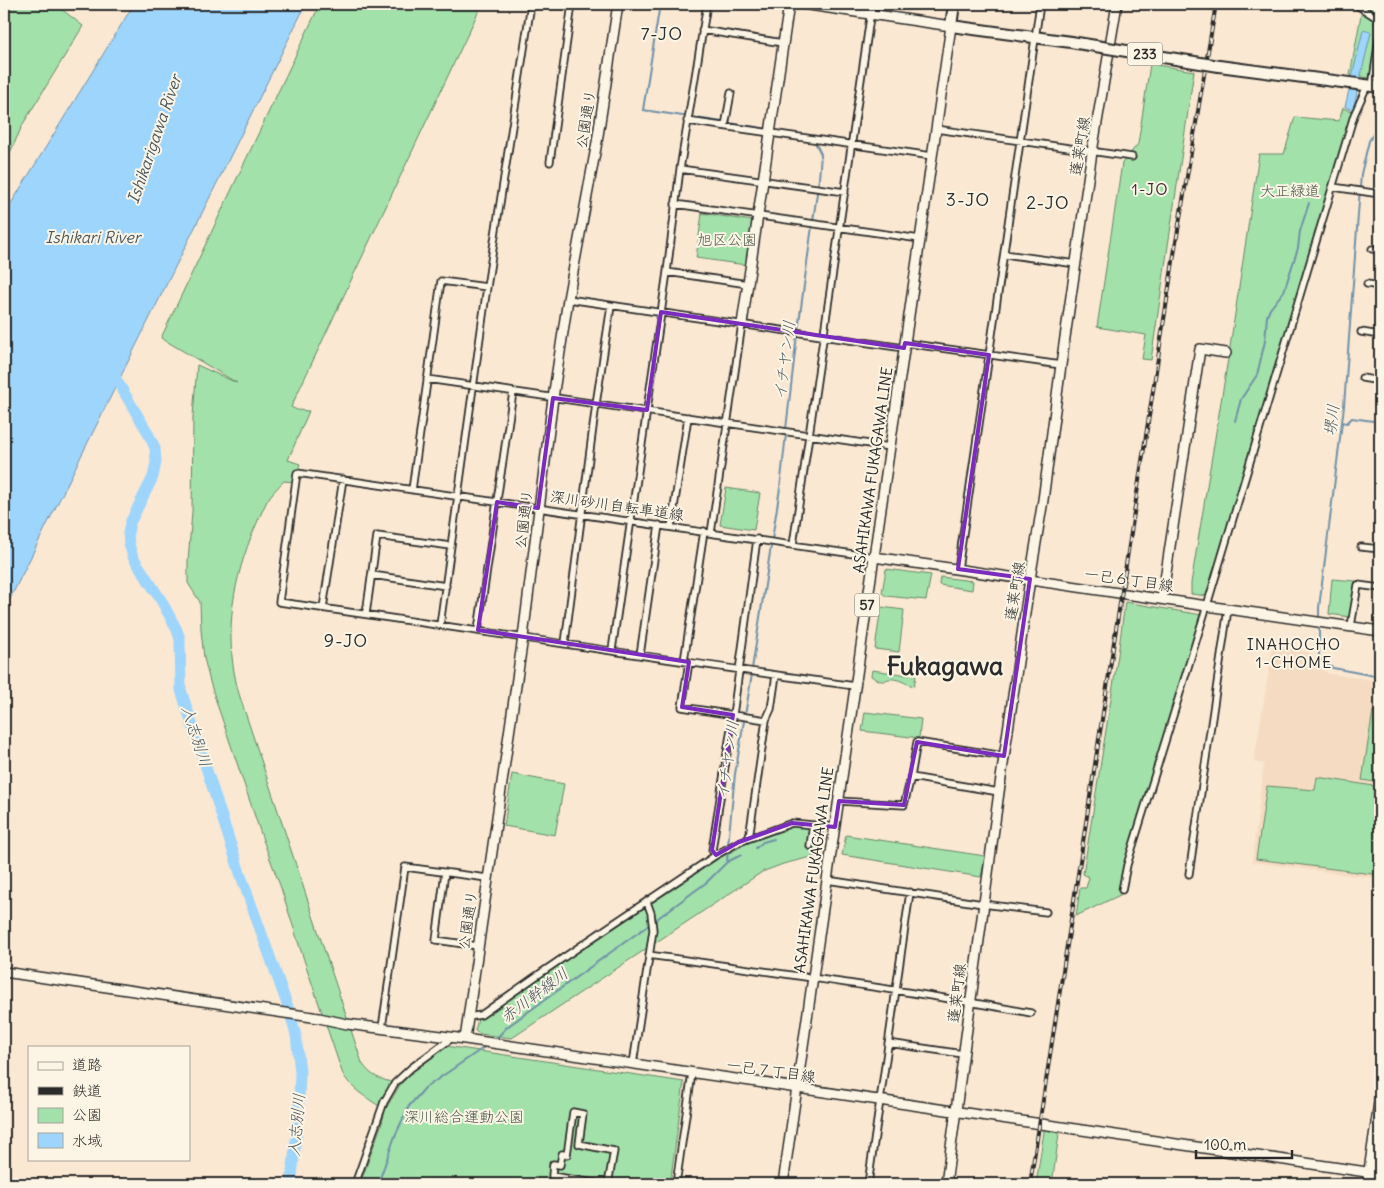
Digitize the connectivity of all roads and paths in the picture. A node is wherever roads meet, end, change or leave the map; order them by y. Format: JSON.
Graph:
{"nodes":[{"id":1,"x":531,"y":4,"type":"edge"},
{"id":2,"x":572,"y":4,"type":"edge"},
{"id":3,"x":618,"y":4,"type":"edge"},
{"id":4,"x":707,"y":4,"type":"edge"},
{"id":5,"x":788,"y":4,"type":"edge"},
{"id":6,"x":802,"y":4,"type":"edge"},
{"id":7,"x":872,"y":4,"type":"edge"},
{"id":8,"x":954,"y":4,"type":"edge"},
{"id":9,"x":1040,"y":4,"type":"edge"},
{"id":10,"x":1117,"y":4,"type":"edge"},
{"id":11,"x":1355,"y":4,"type":"edge"},
{"id":12,"x":871,"y":14,"type":"junction"},
{"id":13,"x":1380,"y":20,"type":"edge"},
{"id":14,"x":951,"y":26,"type":"junction"},
{"id":15,"x":702,"y":30,"type":"junction"},
{"id":16,"x":1380,"y":32,"type":"edge"},
{"id":17,"x":1036,"y":38,"type":"junction"},
{"id":18,"x":783,"y":43,"type":"junction"},
{"id":19,"x":1370,"y":87,"type":"edge"},
{"id":20,"x":731,"y":93,"type":"dead end"},
{"id":21,"x":687,"y":121,"type":"junction"},
{"id":22,"x":725,"y":126,"type":"junction"},
{"id":23,"x":936,"y":130,"type":"junction"},
{"id":24,"x":770,"y":133,"type":"junction"},
{"id":25,"x":1020,"y":141,"type":"junction"},
{"id":26,"x":852,"y":144,"type":"junction"},
{"id":27,"x":1092,"y":152,"type":"junction"},
{"id":28,"x":932,"y":156,"type":"junction"},
{"id":29,"x":1132,"y":158,"type":"dead end"},
{"id":30,"x":550,"y":162,"type":"dead end"},
{"id":31,"x":680,"y":169,"type":"junction"},
{"id":32,"x":763,"y":180,"type":"junction"},
{"id":33,"x":1333,"y":187,"type":"junction"},
{"id":34,"x":845,"y":192,"type":"junction"},
{"id":35,"x":1380,"y":194,"type":"edge"},
{"id":36,"x":675,"y":204,"type":"junction"},
{"id":37,"x":758,"y":216,"type":"junction"},
{"id":38,"x":839,"y":228,"type":"junction"},
{"id":39,"x":920,"y":239,"type":"junction"},
{"id":40,"x":1372,"y":249,"type":"dead end"},
{"id":41,"x":1380,"y":250,"type":"edge"},
{"id":42,"x":1004,"y":254,"type":"junction"},
{"id":43,"x":1076,"y":264,"type":"junction"},
{"id":44,"x":667,"y":272,"type":"junction"},
{"id":45,"x":748,"y":284,"type":"junction"},
{"id":46,"x":1367,"y":284,"type":"dead end"},
{"id":47,"x":1380,"y":286,"type":"edge"},
{"id":48,"x":487,"y":287,"type":"junction"},
{"id":49,"x":568,"y":299,"type":"junction"},
{"id":50,"x":611,"y":306,"type":"junction"},
{"id":51,"x":661,"y":312,"type":"junction"},
{"id":52,"x":742,"y":324,"type":"junction"},
{"id":53,"x":1360,"y":332,"type":"dead end"},
{"id":54,"x":1380,"y":335,"type":"edge"},
{"id":55,"x":823,"y":337,"type":"junction"},
{"id":56,"x":905,"y":345,"type":"junction"},
{"id":57,"x":1226,"y":353,"type":"dead end"},
{"id":58,"x":989,"y":355,"type":"junction"},
{"id":59,"x":1061,"y":365,"type":"junction"},
{"id":60,"x":1362,"y":378,"type":"dead end"},
{"id":61,"x":427,"y":379,"type":"junction"},
{"id":62,"x":1380,"y":381,"type":"edge"},
{"id":63,"x":473,"y":386,"type":"junction"},
{"id":64,"x":513,"y":392,"type":"junction"},
{"id":65,"x":553,"y":398,"type":"junction"},
{"id":66,"x":596,"y":404,"type":"junction"},
{"id":67,"x":647,"y":410,"type":"junction"},
{"id":68,"x":688,"y":416,"type":"junction"},
{"id":69,"x":728,"y":423,"type":"junction"},
{"id":70,"x":809,"y":435,"type":"junction"},
{"id":71,"x":890,"y":446,"type":"junction"},
{"id":72,"x":342,"y":479,"type":"junction"},
{"id":73,"x":412,"y":490,"type":"junction"},
{"id":74,"x":458,"y":496,"type":"junction"},
{"id":75,"x":497,"y":502,"type":"junction"},
{"id":76,"x":538,"y":508,"type":"junction"},
{"id":77,"x":582,"y":514,"type":"junction"},
{"id":78,"x":631,"y":521,"type":"junction"},
{"id":79,"x":659,"y":525,"type":"junction"},
{"id":80,"x":670,"y":526,"type":"junction"},
{"id":81,"x":704,"y":531,"type":"junction"},
{"id":82,"x":711,"y":532,"type":"junction"},
{"id":83,"x":757,"y":539,"type":"junction"},
{"id":84,"x":793,"y":545,"type":"junction"},
{"id":85,"x":451,"y":546,"type":"junction"},
{"id":86,"x":1361,"y":547,"type":"dead end"},
{"id":87,"x":1380,"y":550,"type":"edge"},
{"id":88,"x":874,"y":557,"type":"junction"},
{"id":89,"x":958,"y":569,"type":"junction"},
{"id":90,"x":372,"y":575,"type":"junction"},
{"id":91,"x":1030,"y":579,"type":"junction"},
{"id":92,"x":446,"y":586,"type":"junction"},
{"id":93,"x":1380,"y":588,"type":"edge"},
{"id":94,"x":1162,"y":599,"type":"junction"},
{"id":95,"x":1206,"y":606,"type":"junction"},
{"id":96,"x":323,"y":608,"type":"junction"},
{"id":97,"x":1228,"y":609,"type":"junction"},
{"id":98,"x":366,"y":614,"type":"junction"},
{"id":99,"x":440,"y":625,"type":"junction"},
{"id":100,"x":1351,"y":626,"type":"junction"},
{"id":101,"x":478,"y":630,"type":"junction"},
{"id":102,"x":1380,"y":631,"type":"edge"},
{"id":103,"x":523,"y":637,"type":"junction"},
{"id":104,"x":565,"y":643,"type":"junction"},
{"id":105,"x":612,"y":650,"type":"junction"},
{"id":106,"x":640,"y":655,"type":"junction"},
{"id":107,"x":686,"y":662,"type":"junction"},
{"id":108,"x":738,"y":670,"type":"junction"},
{"id":109,"x":776,"y":675,"type":"junction"},
{"id":110,"x":855,"y":686,"type":"junction"},
{"id":111,"x":733,"y":714,"type":"junction"},
{"id":112,"x":766,"y":720,"type":"junction"},
{"id":113,"x":1004,"y":756,"type":"junction"},
{"id":114,"x":911,"y":777,"type":"junction"},
{"id":115,"x":999,"y":792,"type":"junction"},
{"id":116,"x":839,"y":801,"type":"junction"},
{"id":117,"x":813,"y":825,"type":"junction"},
{"id":118,"x":835,"y":827,"type":"junction"},
{"id":119,"x":749,"y":838,"type":"junction"},
{"id":120,"x":810,"y":846,"type":"dead end"},
{"id":121,"x":716,"y":855,"type":"junction"},
{"id":122,"x":445,"y":872,"type":"junction"},
{"id":123,"x":1189,"y":874,"type":"dead end"},
{"id":124,"x":487,"y":878,"type":"junction"},
{"id":125,"x":827,"y":880,"type":"junction"},
{"id":126,"x":1122,"y":890,"type":"dead end"},
{"id":127,"x":910,"y":892,"type":"junction"},
{"id":128,"x":647,"y":902,"type":"junction"},
{"id":129,"x":983,"y":904,"type":"junction"},
{"id":130,"x":1046,"y":912,"type":"dead end"},
{"id":131,"x":478,"y":946,"type":"junction"},
{"id":132,"x":650,"y":954,"type":"junction"},
{"id":133,"x":4,"y":972,"type":"edge"},
{"id":134,"x":812,"y":978,"type":"junction"},
{"id":135,"x":896,"y":990,"type":"junction"},
{"id":136,"x":970,"y":1002,"type":"junction"},
{"id":137,"x":1031,"y":1013,"type":"dead end"},
{"id":138,"x":468,"y":1017,"type":"junction"},
{"id":139,"x":382,"y":1028,"type":"junction"},
{"id":140,"x":452,"y":1038,"type":"junction"},
{"id":141,"x":465,"y":1039,"type":"junction"},
{"id":142,"x":888,"y":1043,"type":"junction"},
{"id":143,"x":963,"y":1054,"type":"junction"},
{"id":144,"x":633,"y":1064,"type":"junction"},
{"id":145,"x":692,"y":1073,"type":"junction"},
{"id":146,"x":797,"y":1088,"type":"junction"},
{"id":147,"x":1380,"y":1096,"type":"edge"},
{"id":148,"x":880,"y":1101,"type":"junction"},
{"id":149,"x":956,"y":1112,"type":"junction"},
{"id":150,"x":1369,"y":1172,"type":"junction"},
{"id":151,"x":1380,"y":1174,"type":"edge"},
{"id":152,"x":355,"y":1184,"type":"edge"},
{"id":153,"x":601,"y":1184,"type":"edge"},
{"id":154,"x":608,"y":1184,"type":"edge"},
{"id":155,"x":676,"y":1184,"type":"edge"},
{"id":156,"x":783,"y":1184,"type":"edge"},
{"id":157,"x":868,"y":1184,"type":"edge"},
{"id":158,"x":946,"y":1184,"type":"edge"},
{"id":159,"x":1367,"y":1184,"type":"edge"}],
"edges":[{"from":1,"to":48,"type":"street"},
{"from":2,"to":30,"type":"street"},
{"from":3,"to":49,"type":"street","name":"公園通り"},
{"from":4,"to":15,"type":"street"},
{"from":5,"to":18,"type":"street"},
{"from":6,"to":12,"type":"street"},
{"from":7,"to":12,"type":"street"},
{"from":8,"to":14,"type":"highway"},
{"from":9,"to":17,"type":"street"},
{"from":10,"to":27,"type":"street","name":"蓬莱町線"},
{"from":11,"to":13,"type":"street"},
{"from":12,"to":14,"type":"street"},
{"from":12,"to":26,"type":"street"},
{"from":14,"to":17,"type":"highway","number":"233"},
{"from":14,"to":23,"type":"street","name":"ASAHIKAWA FUKAGAWA LINE","number":"57"},
{"from":15,"to":18,"type":"street"},
{"from":15,"to":21,"type":"street"},
{"from":16,"to":19,"type":"street"},
{"from":17,"to":19,"type":"highway","number":"233","bridge":true},
{"from":17,"to":25,"type":"street"},
{"from":18,"to":24,"type":"street"},
{"from":19,"to":33,"type":"street"},
{"from":20,"to":22,"type":"street"},
{"from":21,"to":22,"type":"street"},
{"from":21,"to":31,"type":"street"},
{"from":22,"to":24,"type":"street"},
{"from":23,"to":25,"type":"street"},
{"from":23,"to":28,"type":"street","name":"ASAHIKAWA FUKAGAWA LINE","number":"57"},
{"from":24,"to":26,"type":"street"},
{"from":24,"to":32,"type":"street"},
{"from":25,"to":27,"type":"street"},
{"from":25,"to":42,"type":"street"},
{"from":26,"to":28,"type":"street"},
{"from":26,"to":34,"type":"street"},
{"from":27,"to":29,"type":"street"},
{"from":27,"to":43,"type":"street","name":"蓬莱町線"},
{"from":28,"to":39,"type":"street","name":"ASAHIKAWA FUKAGAWA LINE","number":"57"},
{"from":31,"to":32,"type":"street"},
{"from":31,"to":36,"type":"street"},
{"from":32,"to":34,"type":"street"},
{"from":32,"to":37,"type":"street"},
{"from":33,"to":35,"type":"street"},
{"from":33,"to":95,"type":"street"},
{"from":34,"to":38,"type":"street"},
{"from":36,"to":37,"type":"street"},
{"from":36,"to":44,"type":"street"},
{"from":37,"to":38,"type":"street"},
{"from":37,"to":45,"type":"street"},
{"from":38,"to":39,"type":"street"},
{"from":38,"to":55,"type":"street"},
{"from":39,"to":56,"type":"street","name":"ASAHIKAWA FUKAGAWA LINE","number":"57"},
{"from":40,"to":41,"type":"street"},
{"from":42,"to":43,"type":"street"},
{"from":42,"to":58,"type":"street"},
{"from":43,"to":59,"type":"street","name":"蓬莱町線"},
{"from":44,"to":45,"type":"street"},
{"from":44,"to":51,"type":"street"},
{"from":45,"to":52,"type":"street"},
{"from":46,"to":47,"type":"street"},
{"from":48,"to":61,"type":"street"},
{"from":48,"to":63,"type":"street"},
{"from":49,"to":50,"type":"street"},
{"from":49,"to":65,"type":"street","name":"公園通り"},
{"from":50,"to":51,"type":"street"},
{"from":50,"to":66,"type":"street"},
{"from":51,"to":52,"type":"street"},
{"from":51,"to":67,"type":"street"},
{"from":52,"to":55,"type":"street"},
{"from":52,"to":69,"type":"street"},
{"from":53,"to":54,"type":"street"},
{"from":55,"to":56,"type":"street"},
{"from":55,"to":70,"type":"street"},
{"from":56,"to":58,"type":"street"},
{"from":56,"to":71,"type":"street","name":"ASAHIKAWA FUKAGAWA LINE","number":"57"},
{"from":57,"to":94,"type":"street"},
{"from":58,"to":59,"type":"street"},
{"from":58,"to":89,"type":"street"},
{"from":59,"to":91,"type":"street","name":"蓬莱町線"},
{"from":60,"to":62,"type":"street"},
{"from":61,"to":63,"type":"street"},
{"from":61,"to":73,"type":"street"},
{"from":63,"to":64,"type":"street"},
{"from":63,"to":74,"type":"street"},
{"from":64,"to":65,"type":"street"},
{"from":64,"to":75,"type":"street"},
{"from":65,"to":66,"type":"street"},
{"from":65,"to":76,"type":"street","name":"公園通り"},
{"from":66,"to":67,"type":"street"},
{"from":66,"to":77,"type":"street"},
{"from":67,"to":68,"type":"street"},
{"from":67,"to":78,"type":"street"},
{"from":68,"to":69,"type":"street"},
{"from":68,"to":80,"type":"street"},
{"from":69,"to":70,"type":"street"},
{"from":69,"to":82,"type":"street"},
{"from":70,"to":71,"type":"street"},
{"from":70,"to":84,"type":"street"},
{"from":71,"to":88,"type":"street","name":"ASAHIKAWA FUKAGAWA LINE","number":"57"},
{"from":72,"to":73,"type":"street","name":"深川砂川自転車道線"},
{"from":72,"to":96,"type":"street"},
{"from":72,"to":96,"type":"street","name":"深川砂川自転車道線"},
{"from":73,"to":74,"type":"street","name":"深川砂川自転車道線"},
{"from":74,"to":75,"type":"street","name":"深川砂川自転車道線"},
{"from":74,"to":85,"type":"street"},
{"from":75,"to":76,"type":"street","name":"深川砂川自転車道線"},
{"from":75,"to":101,"type":"street"},
{"from":76,"to":77,"type":"street","name":"深川砂川自転車道線"},
{"from":76,"to":103,"type":"street","name":"公園通り"},
{"from":77,"to":78,"type":"street","name":"深川砂川自転車道線"},
{"from":77,"to":104,"type":"street"},
{"from":78,"to":79,"type":"street","name":"深川砂川自転車道線"},
{"from":78,"to":105,"type":"street"},
{"from":79,"to":80,"type":"street","name":"深川砂川自転車道線"},
{"from":79,"to":106,"type":"street"},
{"from":80,"to":81,"type":"street","name":"深川砂川自転車道線"},
{"from":81,"to":82,"type":"street","name":"深川砂川自転車道線"},
{"from":81,"to":107,"type":"street"},
{"from":82,"to":83,"type":"street","name":"深川砂川自転車道線"},
{"from":83,"to":84,"type":"street","name":"深川砂川自転車道線"},
{"from":83,"to":108,"type":"street"},
{"from":84,"to":88,"type":"street","name":"深川砂川自転車道線"},
{"from":85,"to":90,"type":"street"},
{"from":85,"to":92,"type":"street"},
{"from":86,"to":87,"type":"street"},
{"from":88,"to":89,"type":"street","name":"一已６丁目線"},
{"from":88,"to":110,"type":"street","name":"ASAHIKAWA FUKAGAWA LINE","number":"57"},
{"from":89,"to":91,"type":"street","name":"一已６丁目線"},
{"from":90,"to":92,"type":"street"},
{"from":90,"to":98,"type":"street"},
{"from":91,"to":94,"type":"street","name":"一已６丁目線"},
{"from":91,"to":113,"type":"street","name":"蓬莱町線"},
{"from":92,"to":99,"type":"street"},
{"from":93,"to":100,"type":"street"},
{"from":94,"to":95,"type":"street","name":"一已６丁目線"},
{"from":95,"to":97,"type":"street","name":"一已６丁目線"},
{"from":95,"to":126,"type":"street"},
{"from":96,"to":98,"type":"street"},
{"from":97,"to":100,"type":"street","name":"一已６丁目線"},
{"from":97,"to":123,"type":"street"},
{"from":98,"to":99,"type":"street"},
{"from":99,"to":101,"type":"street"},
{"from":100,"to":102,"type":"street","name":"一已６丁目線"},
{"from":101,"to":103,"type":"street"},
{"from":103,"to":104,"type":"street"},
{"from":103,"to":124,"type":"street","name":"公園通り"},
{"from":104,"to":105,"type":"street"},
{"from":105,"to":106,"type":"street"},
{"from":106,"to":107,"type":"street"},
{"from":107,"to":108,"type":"street"},
{"from":107,"to":111,"type":"street"},
{"from":108,"to":109,"type":"street"},
{"from":108,"to":111,"type":"street"},
{"from":109,"to":110,"type":"street"},
{"from":109,"to":112,"type":"street"},
{"from":110,"to":116,"type":"street","name":"ASAHIKAWA FUKAGAWA LINE","number":"57"},
{"from":111,"to":112,"type":"street"},
{"from":111,"to":121,"type":"street"},
{"from":112,"to":119,"type":"street"},
{"from":113,"to":114,"type":"street"},
{"from":113,"to":115,"type":"street","name":"蓬莱町線"},
{"from":114,"to":115,"type":"street"},
{"from":114,"to":116,"type":"street"},
{"from":115,"to":129,"type":"street","name":"蓬莱町線"},
{"from":116,"to":118,"type":"street","name":"ASAHIKAWA FUKAGAWA LINE","number":"57"},
{"from":117,"to":118,"type":"street"},
{"from":117,"to":119,"type":"street"},
{"from":117,"to":120,"type":"street"},
{"from":118,"to":125,"type":"street","name":"ASAHIKAWA FUKAGAWA LINE","number":"57"},
{"from":119,"to":121,"type":"street"},
{"from":121,"to":128,"type":"street"},
{"from":122,"to":124,"type":"street"},
{"from":122,"to":131,"type":"street"},
{"from":122,"to":139,"type":"street"},
{"from":124,"to":131,"type":"street","name":"公園通り"},
{"from":125,"to":127,"type":"street"},
{"from":125,"to":134,"type":"street","name":"ASAHIKAWA FUKAGAWA LINE","number":"57"},
{"from":127,"to":129,"type":"street"},
{"from":127,"to":135,"type":"street"},
{"from":128,"to":132,"type":"street"},
{"from":128,"to":138,"type":"street"},
{"from":129,"to":130,"type":"street"},
{"from":129,"to":136,"type":"street","name":"蓬莱町線"},
{"from":131,"to":138,"type":"street","name":"公園通り"},
{"from":132,"to":134,"type":"street"},
{"from":132,"to":144,"type":"street"},
{"from":133,"to":139,"type":"street","name":"一已７丁目線"},
{"from":134,"to":135,"type":"street"},
{"from":134,"to":146,"type":"street","name":"ASAHIKAWA FUKAGAWA LINE","number":"57"},
{"from":135,"to":136,"type":"street"},
{"from":135,"to":142,"type":"street"},
{"from":136,"to":137,"type":"street"},
{"from":136,"to":143,"type":"street","name":"蓬莱町線"},
{"from":138,"to":141,"type":"street","name":"公園通り"},
{"from":139,"to":140,"type":"street","name":"一已７丁目線"},
{"from":140,"to":141,"type":"street","name":"一已７丁目線"},
{"from":140,"to":152,"type":"street"},
{"from":141,"to":144,"type":"street","name":"一已７丁目線"},
{"from":142,"to":143,"type":"street"},
{"from":142,"to":148,"type":"street"},
{"from":143,"to":149,"type":"street","name":"蓬莱町線"},
{"from":144,"to":145,"type":"street","name":"一已７丁目線"},
{"from":145,"to":146,"type":"street","name":"一已７丁目線"},
{"from":145,"to":155,"type":"street"},
{"from":146,"to":148,"type":"street","name":"一已７丁目線"},
{"from":146,"to":156,"type":"street","name":"ASAHIKAWA FUKAGAWA LINE","number":"57"},
{"from":147,"to":150,"type":"street"},
{"from":148,"to":149,"type":"street","name":"一已７丁目線"},
{"from":148,"to":157,"type":"street"},
{"from":149,"to":150,"type":"street","name":"一已７丁目線"},
{"from":149,"to":158,"type":"street","name":"蓬莱町線"},
{"from":150,"to":151,"type":"street","name":"一已７丁目線"},
{"from":150,"to":159,"type":"street"},
{"from":153,"to":154,"type":"street"}]}
